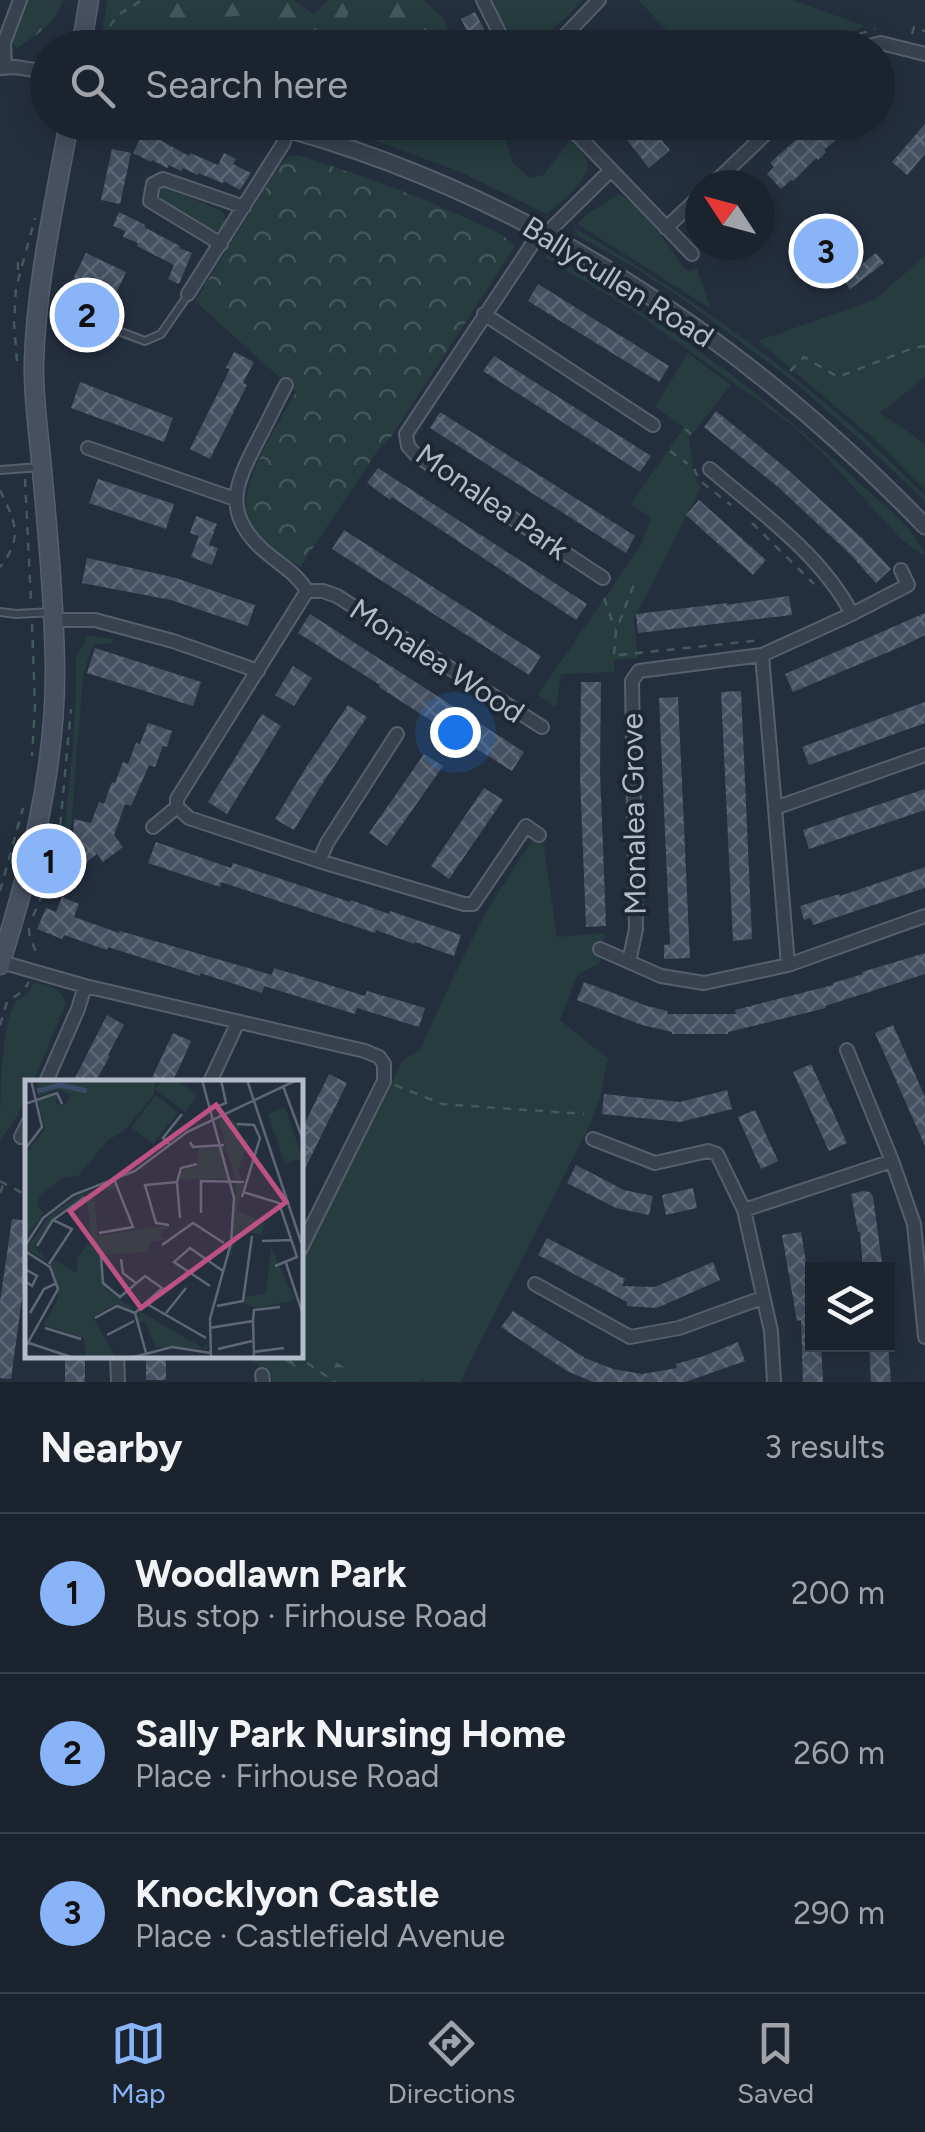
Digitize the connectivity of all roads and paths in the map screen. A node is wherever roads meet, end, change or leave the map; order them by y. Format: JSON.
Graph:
{"nodes":[{"id":1,"x":20,"y":0,"type":"edge"},
{"id":2,"x":89,"y":0,"type":"edge"},
{"id":3,"x":142,"y":0,"type":"edge"},
{"id":4,"x":483,"y":0,"type":"edge"},
{"id":5,"x":599,"y":0,"type":"edge"},
{"id":6,"x":90,"y":30,"type":"edge"},
{"id":7,"x":104,"y":30,"type":"edge"},
{"id":8,"x":499,"y":30,"type":"edge"},
{"id":9,"x":570,"y":30,"type":"edge"},
{"id":10,"x":925,"y":31,"type":"edge"},
{"id":11,"x":911,"y":36,"type":"dead end"},
{"id":12,"x":895,"y":46,"type":"edge"},
{"id":13,"x":925,"y":54,"type":"edge"},
{"id":14,"x":2,"y":67,"type":"edge"},
{"id":15,"x":30,"y":70,"type":"edge"},
{"id":16,"x":66,"y":140,"type":"edge"},
{"id":17,"x":284,"y":140,"type":"edge"},
{"id":18,"x":319,"y":140,"type":"edge"},
{"id":19,"x":581,"y":140,"type":"edge"},
{"id":20,"x":759,"y":140,"type":"edge"},
{"id":21,"x":728,"y":170,"type":"edge"},
{"id":22,"x":610,"y":171,"type":"junction"},
{"id":23,"x":244,"y":207,"type":"junction"},
{"id":24,"x":685,"y":210,"type":"edge"},
{"id":25,"x":34,"y":219,"type":"dead end"},
{"id":26,"x":666,"y":228,"type":"junction"},
{"id":27,"x":546,"y":234,"type":"junction"},
{"id":28,"x":221,"y":244,"type":"junction"},
{"id":29,"x":685,"y":247,"type":"edge"},
{"id":30,"x":18,"y":255,"type":"dead end"},
{"id":31,"x":18,"y":276,"type":"junction"},
{"id":32,"x":188,"y":294,"type":"joint"},
{"id":33,"x":484,"y":314,"type":"junction"},
{"id":34,"x":113,"y":329,"type":"dead end"},
{"id":35,"x":925,"y":346,"type":"edge"},
{"id":36,"x":17,"y":360,"type":"dead end"},
{"id":37,"x":790,"y":372,"type":"dead end"},
{"id":38,"x":286,"y":385,"type":"dead end"},
{"id":39,"x":653,"y":425,"type":"dead end"},
{"id":40,"x":685,"y":429,"type":"dead end"},
{"id":41,"x":692,"y":435,"type":"dead end"},
{"id":42,"x":88,"y":448,"type":"dead end"},
{"id":43,"x":670,"y":451,"type":"dead end"},
{"id":44,"x":688,"y":464,"type":"dead end"},
{"id":45,"x":33,"y":468,"type":"junction"},
{"id":46,"x":694,"y":468,"type":"dead end"},
{"id":47,"x":710,"y":469,"type":"dead end"},
{"id":48,"x":0,"y":470,"type":"edge"},
{"id":49,"x":0,"y":490,"type":"edge"},
{"id":50,"x":235,"y":498,"type":"junction"},
{"id":51,"x":734,"y":507,"type":"dead end"},
{"id":52,"x":747,"y":518,"type":"dead end"},
{"id":53,"x":925,"y":526,"type":"edge"},
{"id":54,"x":0,"y":568,"type":"edge"},
{"id":55,"x":901,"y":570,"type":"dead end"},
{"id":56,"x":36,"y":576,"type":"dead end"},
{"id":57,"x":30,"y":577,"type":"junction"},
{"id":58,"x":604,"y":578,"type":"dead end"},
{"id":59,"x":813,"y":583,"type":"dead end"},
{"id":60,"x":634,"y":584,"type":"dead end"},
{"id":61,"x":307,"y":591,"type":"junction"},
{"id":62,"x":604,"y":598,"type":"dead end"},
{"id":63,"x":0,"y":612,"type":"edge"},
{"id":64,"x":31,"y":613,"type":"junction"},
{"id":65,"x":852,"y":614,"type":"junction"},
{"id":66,"x":53,"y":616,"type":"junction"},
{"id":67,"x":616,"y":630,"type":"junction"},
{"id":68,"x":763,"y":639,"type":"dead end"},
{"id":69,"x":762,"y":656,"type":"junction"},
{"id":70,"x":258,"y":671,"type":"junction"},
{"id":71,"x":542,"y":728,"type":"dead end"},
{"id":72,"x":397,"y":734,"type":"dead end"},
{"id":73,"x":925,"y":755,"type":"edge"},
{"id":74,"x":32,"y":758,"type":"dead end"},
{"id":75,"x":26,"y":800,"type":"dead end"},
{"id":76,"x":177,"y":808,"type":"junction"},
{"id":77,"x":775,"y":808,"type":"junction"},
{"id":78,"x":153,"y":827,"type":"dead end"},
{"id":79,"x":539,"y":835,"type":"dead end"},
{"id":80,"x":319,"y":860,"type":"junction"},
{"id":81,"x":0,"y":890,"type":"edge"},
{"id":82,"x":925,"y":916,"type":"edge"},
{"id":83,"x":600,"y":949,"type":"dead end"},
{"id":84,"x":629,"y":962,"type":"junction"},
{"id":85,"x":0,"y":964,"type":"edge"},
{"id":86,"x":788,"y":966,"type":"junction"},
{"id":87,"x":30,"y":981,"type":"dead end"},
{"id":88,"x":84,"y":986,"type":"junction"},
{"id":89,"x":238,"y":1022,"type":"junction"},
{"id":90,"x":0,"y":1026,"type":"edge"},
{"id":91,"x":847,"y":1050,"type":"dead end"},
{"id":92,"x":47,"y":1080,"type":"edge"},
{"id":93,"x":211,"y":1080,"type":"edge"},
{"id":94,"x":389,"y":1083,"type":"dead end"},
{"id":95,"x":584,"y":1114,"type":"dead end"},
{"id":96,"x":25,"y":1129,"type":"edge"},
{"id":97,"x":21,"y":1138,"type":"dead end"},
{"id":98,"x":593,"y":1138,"type":"dead end"},
{"id":99,"x":892,"y":1161,"type":"junction"},
{"id":100,"x":2,"y":1182,"type":"edge"},
{"id":101,"x":0,"y":1193,"type":"edge"},
{"id":102,"x":25,"y":1194,"type":"edge"},
{"id":103,"x":744,"y":1210,"type":"junction"},
{"id":104,"x":302,"y":1246,"type":"edge"},
{"id":105,"x":535,"y":1284,"type":"dead end"},
{"id":106,"x":762,"y":1298,"type":"junction"},
{"id":107,"x":925,"y":1325,"type":"edge"},
{"id":108,"x":925,"y":1338,"type":"edge"},
{"id":109,"x":117,"y":1357,"type":"edge"},
{"id":110,"x":298,"y":1357,"type":"edge"},
{"id":111,"x":118,"y":1382,"type":"edge"},
{"id":112,"x":335,"y":1382,"type":"edge"},
{"id":113,"x":774,"y":1382,"type":"edge"}],
"edges":[{"from":1,"to":14,"type":"street"},
{"from":2,"to":6,"type":"main road"},
{"from":3,"to":7,"type":"path"},
{"from":4,"to":8,"type":"street"},
{"from":5,"to":9,"type":"street"},
{"from":10,"to":11,"type":"path"},
{"from":12,"to":13,"type":"street"},
{"from":14,"to":15,"type":"street"},
{"from":16,"to":45,"type":"main road"},
{"from":17,"to":23,"type":"street"},
{"from":18,"to":27,"type":"street","name":"Ballycullen Road"},
{"from":19,"to":22,"type":"street"},
{"from":20,"to":21,"type":"street"},
{"from":22,"to":26,"type":"street"},
{"from":22,"to":27,"type":"street","name":"Monalea Park"},
{"from":23,"to":28,"type":"street"},
{"from":23,"to":28,"type":"street"},
{"from":24,"to":26,"type":"street"},
{"from":25,"to":31,"type":"path"},
{"from":26,"to":29,"type":"street"},
{"from":27,"to":33,"type":"street","name":"Monalea Park"},
{"from":27,"to":53,"type":"street","name":"Ballycullen Road"},
{"from":28,"to":32,"type":"street"},
{"from":30,"to":31,"type":"path"},
{"from":31,"to":36,"type":"path"},
{"from":32,"to":34,"type":"lane"},
{"from":33,"to":39,"type":"street"},
{"from":33,"to":58,"type":"street","name":"Monalea Park"},
{"from":35,"to":37,"type":"path"},
{"from":38,"to":50,"type":"street"},
{"from":40,"to":41,"type":"path"},
{"from":42,"to":50,"type":"street"},
{"from":43,"to":44,"type":"path"},
{"from":45,"to":48,"type":"lane"},
{"from":45,"to":57,"type":"path"},
{"from":45,"to":66,"type":"main road"},
{"from":46,"to":51,"type":"path"},
{"from":47,"to":65,"type":"street"},
{"from":49,"to":54,"type":"path"},
{"from":50,"to":61,"type":"street"},
{"from":52,"to":59,"type":"path"},
{"from":55,"to":65,"type":"street","name":"Monalea Grove"},
{"from":56,"to":57,"type":"path"},
{"from":57,"to":64,"type":"path"},
{"from":60,"to":67,"type":"path"},
{"from":61,"to":70,"type":"street"},
{"from":61,"to":71,"type":"street","name":"Monalea Wood"},
{"from":62,"to":67,"type":"path"},
{"from":63,"to":64,"type":"lane"},
{"from":64,"to":66,"type":"lane"},
{"from":64,"to":74,"type":"path"},
{"from":65,"to":69,"type":"street","name":"Monalea Grove"},
{"from":66,"to":70,"type":"street"},
{"from":66,"to":85,"type":"main road"},
{"from":67,"to":68,"type":"path"},
{"from":69,"to":77,"type":"street"},
{"from":69,"to":84,"type":"street","name":"Monalea Grove"},
{"from":70,"to":76,"type":"street"},
{"from":72,"to":80,"type":"street"},
{"from":73,"to":77,"type":"street"},
{"from":75,"to":81,"type":"path"},
{"from":76,"to":78,"type":"street"},
{"from":76,"to":80,"type":"street"},
{"from":77,"to":86,"type":"street"},
{"from":79,"to":80,"type":"street"},
{"from":82,"to":86,"type":"street","name":"Monalea Grove"},
{"from":83,"to":84,"type":"street","name":"Monalea Grove"},
{"from":84,"to":86,"type":"street","name":"Monalea Grove"},
{"from":85,"to":88,"type":"street"},
{"from":87,"to":90,"type":"path"},
{"from":88,"to":89,"type":"street"},
{"from":88,"to":92,"type":"street"},
{"from":89,"to":93,"type":"street"},
{"from":89,"to":104,"type":"street"},
{"from":91,"to":99,"type":"street"},
{"from":94,"to":95,"type":"path"},
{"from":96,"to":97,"type":"street"},
{"from":98,"to":103,"type":"street"},
{"from":99,"to":103,"type":"street"},
{"from":99,"to":107,"type":"street"},
{"from":100,"to":101,"type":"path"},
{"from":100,"to":102,"type":"path"},
{"from":103,"to":106,"type":"street"},
{"from":105,"to":106,"type":"street"},
{"from":106,"to":113,"type":"street"},
{"from":107,"to":108,"type":"street"},
{"from":109,"to":111,"type":"street"},
{"from":110,"to":112,"type":"path"}]}
